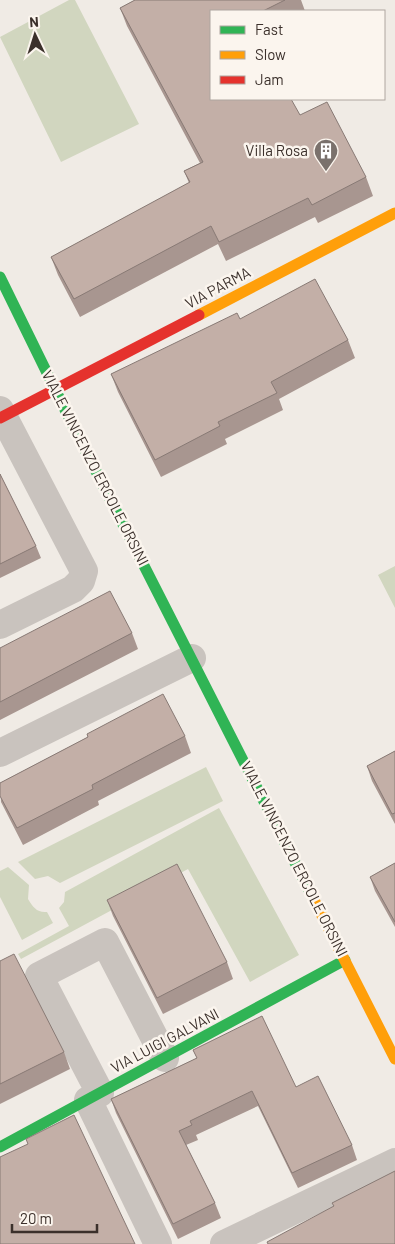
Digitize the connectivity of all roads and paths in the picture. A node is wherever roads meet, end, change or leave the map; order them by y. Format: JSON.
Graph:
{"nodes":[{"id":1,"x":395,"y":212,"type":"edge"},
{"id":2,"x":0,"y":277,"type":"edge"},
{"id":3,"x":55,"y":390,"type":"junction"},
{"id":4,"x":1,"y":415,"type":"edge"},
{"id":5,"x":0,"y":625,"type":"edge"},
{"id":6,"x":192,"y":658,"type":"junction"},
{"id":7,"x":0,"y":754,"type":"edge"},
{"id":8,"x":345,"y":960,"type":"junction"},
{"id":9,"x":165,"y":1058,"type":"junction"},
{"id":10,"x":395,"y":1059,"type":"edge"},
{"id":11,"x":94,"y":1096,"type":"junction"},
{"id":12,"x":0,"y":1147,"type":"edge"},
{"id":13,"x":395,"y":1162,"type":"edge"},
{"id":14,"x":158,"y":1244,"type":"edge"},
{"id":15,"x":224,"y":1244,"type":"edge"}],
"edges":[{"from":1,"to":3,"type":"street","name":"VIA PARMA"},
{"from":2,"to":3,"type":"street","name":"VIALE VINCENZO ERCOLE ORSINI"},
{"from":3,"to":4,"type":"street","name":"VIA PARMA"},
{"from":3,"to":6,"type":"street","name":"VIALE VINCENZO ERCOLE ORSINI"},
{"from":4,"to":5,"type":"street"},
{"from":6,"to":7,"type":"street"},
{"from":6,"to":8,"type":"street","name":"VIALE VINCENZO ERCOLE ORSINI"},
{"from":8,"to":9,"type":"street","name":"VIA LUIGI GALVANI"},
{"from":8,"to":10,"type":"street","name":"VIALE VINCENZO ERCOLE ORSINI"},
{"from":9,"to":11,"type":"street","name":"VIA LUIGI GALVANI"},
{"from":9,"to":11,"type":"street"},
{"from":11,"to":12,"type":"street","name":"VIA LUIGI GALVANI"},
{"from":11,"to":14,"type":"street"},
{"from":13,"to":15,"type":"street"}]}
